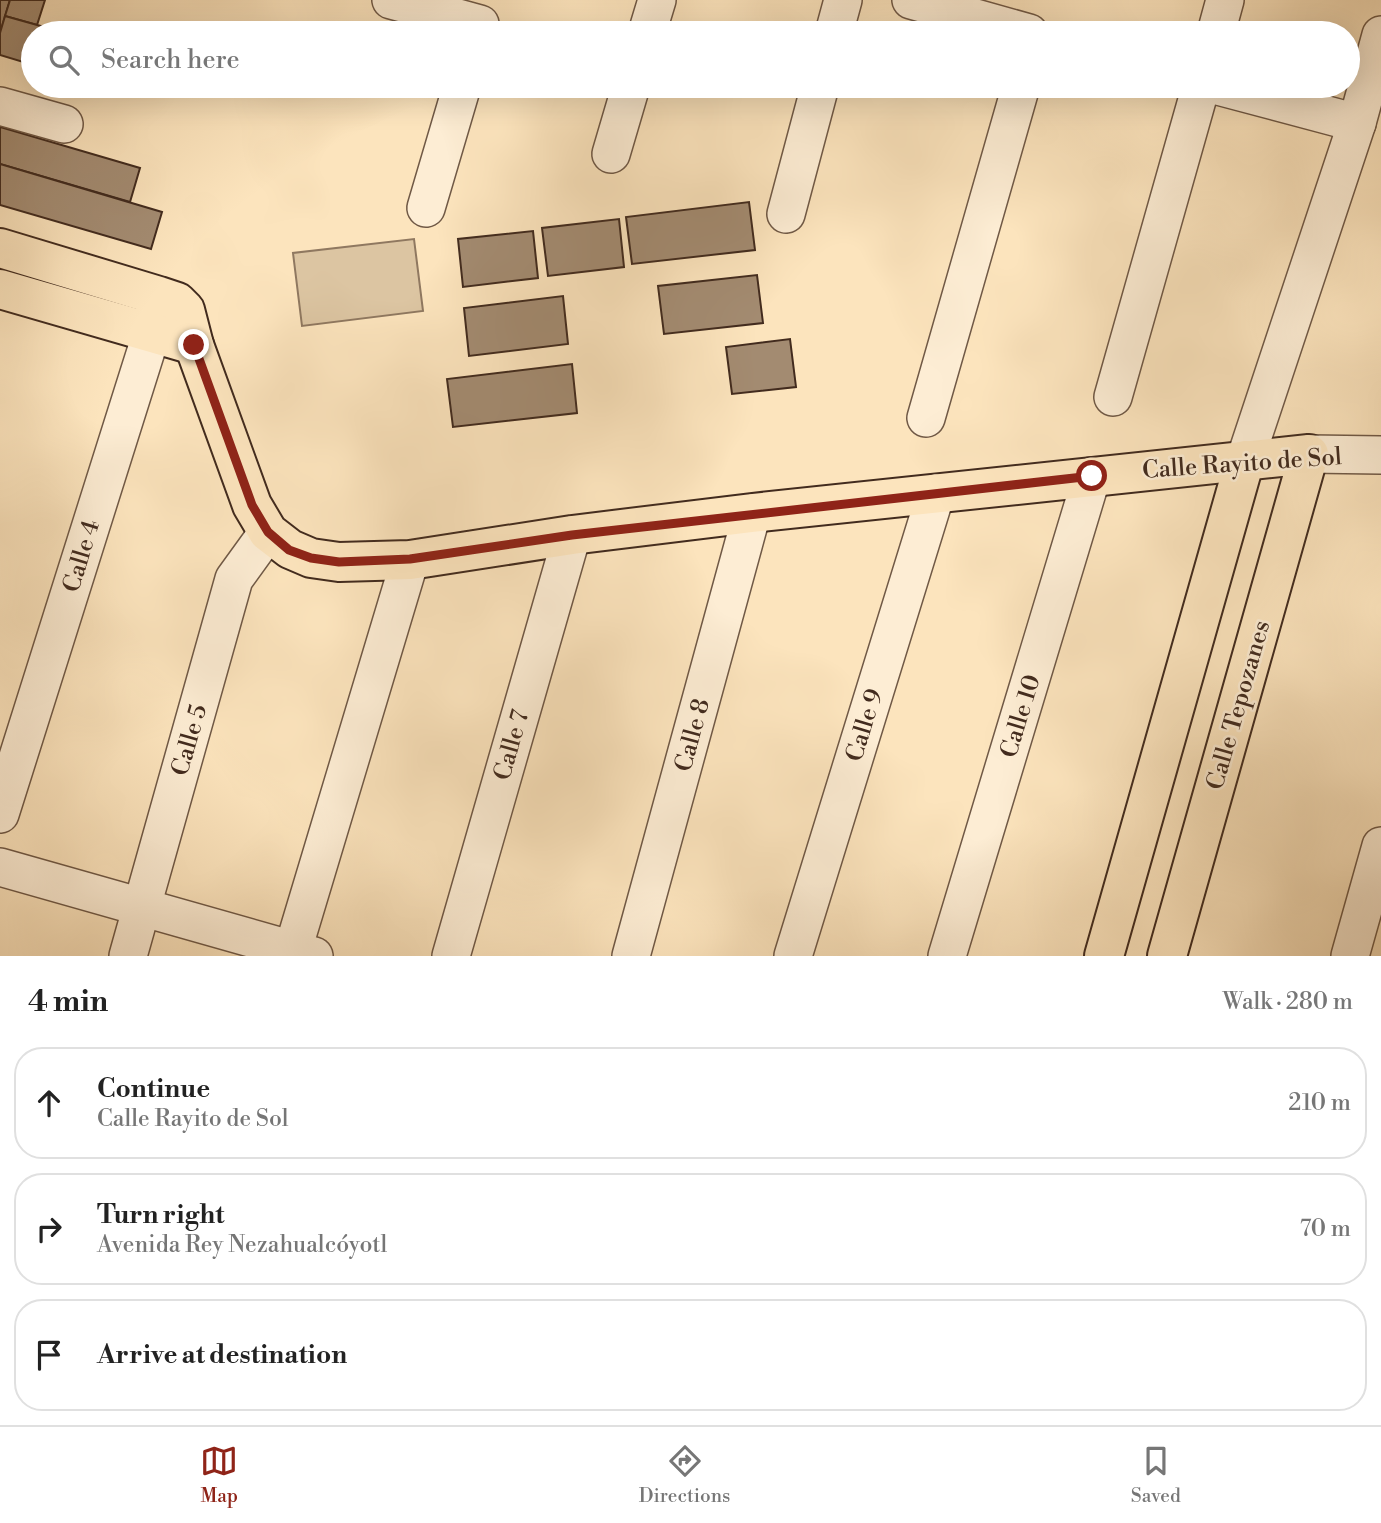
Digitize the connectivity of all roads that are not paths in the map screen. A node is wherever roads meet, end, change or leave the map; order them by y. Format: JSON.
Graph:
{"nodes":[{"id":1,"x":391,"y":0,"type":"edge"},
{"id":2,"x":657,"y":0,"type":"edge"},
{"id":3,"x":843,"y":0,"type":"edge"},
{"id":4,"x":911,"y":0,"type":"edge"},
{"id":5,"x":1225,"y":0,"type":"edge"},
{"id":6,"x":481,"y":19,"type":"edge"},
{"id":7,"x":651,"y":21,"type":"edge"},
{"id":8,"x":837,"y":21,"type":"edge"},
{"id":9,"x":986,"y":21,"type":"edge"},
{"id":10,"x":1219,"y":21,"type":"edge"},
{"id":11,"x":1381,"y":35,"type":"edge"},
{"id":12,"x":458,"y":98,"type":"edge"},
{"id":13,"x":627,"y":98,"type":"edge"},
{"id":14,"x":817,"y":98,"type":"edge"},
{"id":15,"x":1018,"y":98,"type":"edge"},
{"id":16,"x":1198,"y":98,"type":"edge"},
{"id":17,"x":1263,"y":98,"type":"edge"},
{"id":18,"x":0,"y":106,"type":"edge"},
{"id":19,"x":1357,"y":123,"type":"junction"},
{"id":20,"x":64,"y":124,"type":"dead end"},
{"id":21,"x":611,"y":154,"type":"dead end"},
{"id":22,"x":426,"y":208,"type":"dead end"},
{"id":23,"x":786,"y":214,"type":"dead end"},
{"id":24,"x":0,"y":248,"type":"edge"},
{"id":25,"x":0,"y":289,"type":"edge"},
{"id":26,"x":155,"y":314,"type":"junction"},
{"id":27,"x":1112,"y":397,"type":"dead end"},
{"id":28,"x":926,"y":418,"type":"dead end"},
{"id":29,"x":1309,"y":454,"type":"junction"},
{"id":30,"x":1381,"y":455,"type":"edge"},
{"id":31,"x":1245,"y":460,"type":"junction"},
{"id":32,"x":1092,"y":476,"type":"junction"},
{"id":33,"x":936,"y":494,"type":"junction"},
{"id":34,"x":752,"y":513,"type":"junction"},
{"id":35,"x":268,"y":532,"type":"junction"},
{"id":36,"x":572,"y":535,"type":"junction"},
{"id":37,"x":410,"y":559,"type":"junction"},
{"id":38,"x":0,"y":814,"type":"edge"},
{"id":39,"x":1381,"y":846,"type":"edge"},
{"id":40,"x":0,"y":867,"type":"edge"},
{"id":41,"x":142,"y":906,"type":"junction"},
{"id":42,"x":299,"y":954,"type":"edge"},
{"id":43,"x":128,"y":956,"type":"edge"},
{"id":44,"x":451,"y":956,"type":"edge"},
{"id":45,"x":631,"y":956,"type":"edge"},
{"id":46,"x":793,"y":956,"type":"edge"},
{"id":47,"x":947,"y":956,"type":"edge"},
{"id":48,"x":1104,"y":956,"type":"edge"},
{"id":49,"x":1167,"y":956,"type":"edge"},
{"id":50,"x":1350,"y":956,"type":"edge"}],
"edges":[{"from":1,"to":6,"type":"street"},
{"from":2,"to":7,"type":"street"},
{"from":3,"to":8,"type":"street"},
{"from":4,"to":9,"type":"street"},
{"from":5,"to":10,"type":"street"},
{"from":11,"to":19,"type":"street"},
{"from":12,"to":22,"type":"street"},
{"from":13,"to":21,"type":"street"},
{"from":14,"to":23,"type":"street"},
{"from":15,"to":28,"type":"street"},
{"from":16,"to":27,"type":"street"},
{"from":17,"to":19,"type":"street"},
{"from":18,"to":20,"type":"street"},
{"from":19,"to":31,"type":"street"},
{"from":24,"to":26,"type":"main road"},
{"from":25,"to":26,"type":"main road"},
{"from":26,"to":35,"type":"main road"},
{"from":26,"to":38,"type":"street","name":"Calle 4"},
{"from":29,"to":30,"type":"street","name":"Calle Rayito de Sol"},
{"from":29,"to":31,"type":"main road","name":"Calle Rayito de Sol"},
{"from":29,"to":49,"type":"main road","name":"Calle Tepozanes"},
{"from":31,"to":32,"type":"main road","name":"Calle Rayito de Sol"},
{"from":31,"to":48,"type":"main road"},
{"from":32,"to":33,"type":"main road","name":"Calle Rayito de Sol"},
{"from":32,"to":47,"type":"street","name":"Calle 10"},
{"from":33,"to":34,"type":"main road","name":"Calle Rayito de Sol"},
{"from":33,"to":46,"type":"street","name":"Calle 9"},
{"from":34,"to":36,"type":"main road","name":"Calle Rayito de Sol"},
{"from":34,"to":45,"type":"street","name":"Calle 8"},
{"from":35,"to":37,"type":"main road","name":"Calle Rayito de Sol"},
{"from":35,"to":41,"type":"street","name":"Calle 5"},
{"from":36,"to":37,"type":"main road","name":"Calle Rayito de Sol"},
{"from":36,"to":44,"type":"street","name":"Calle 7"},
{"from":37,"to":42,"type":"street"},
{"from":39,"to":50,"type":"street"},
{"from":40,"to":41,"type":"street"},
{"from":41,"to":42,"type":"street"},
{"from":41,"to":43,"type":"street","name":"Calle 5"}]}
